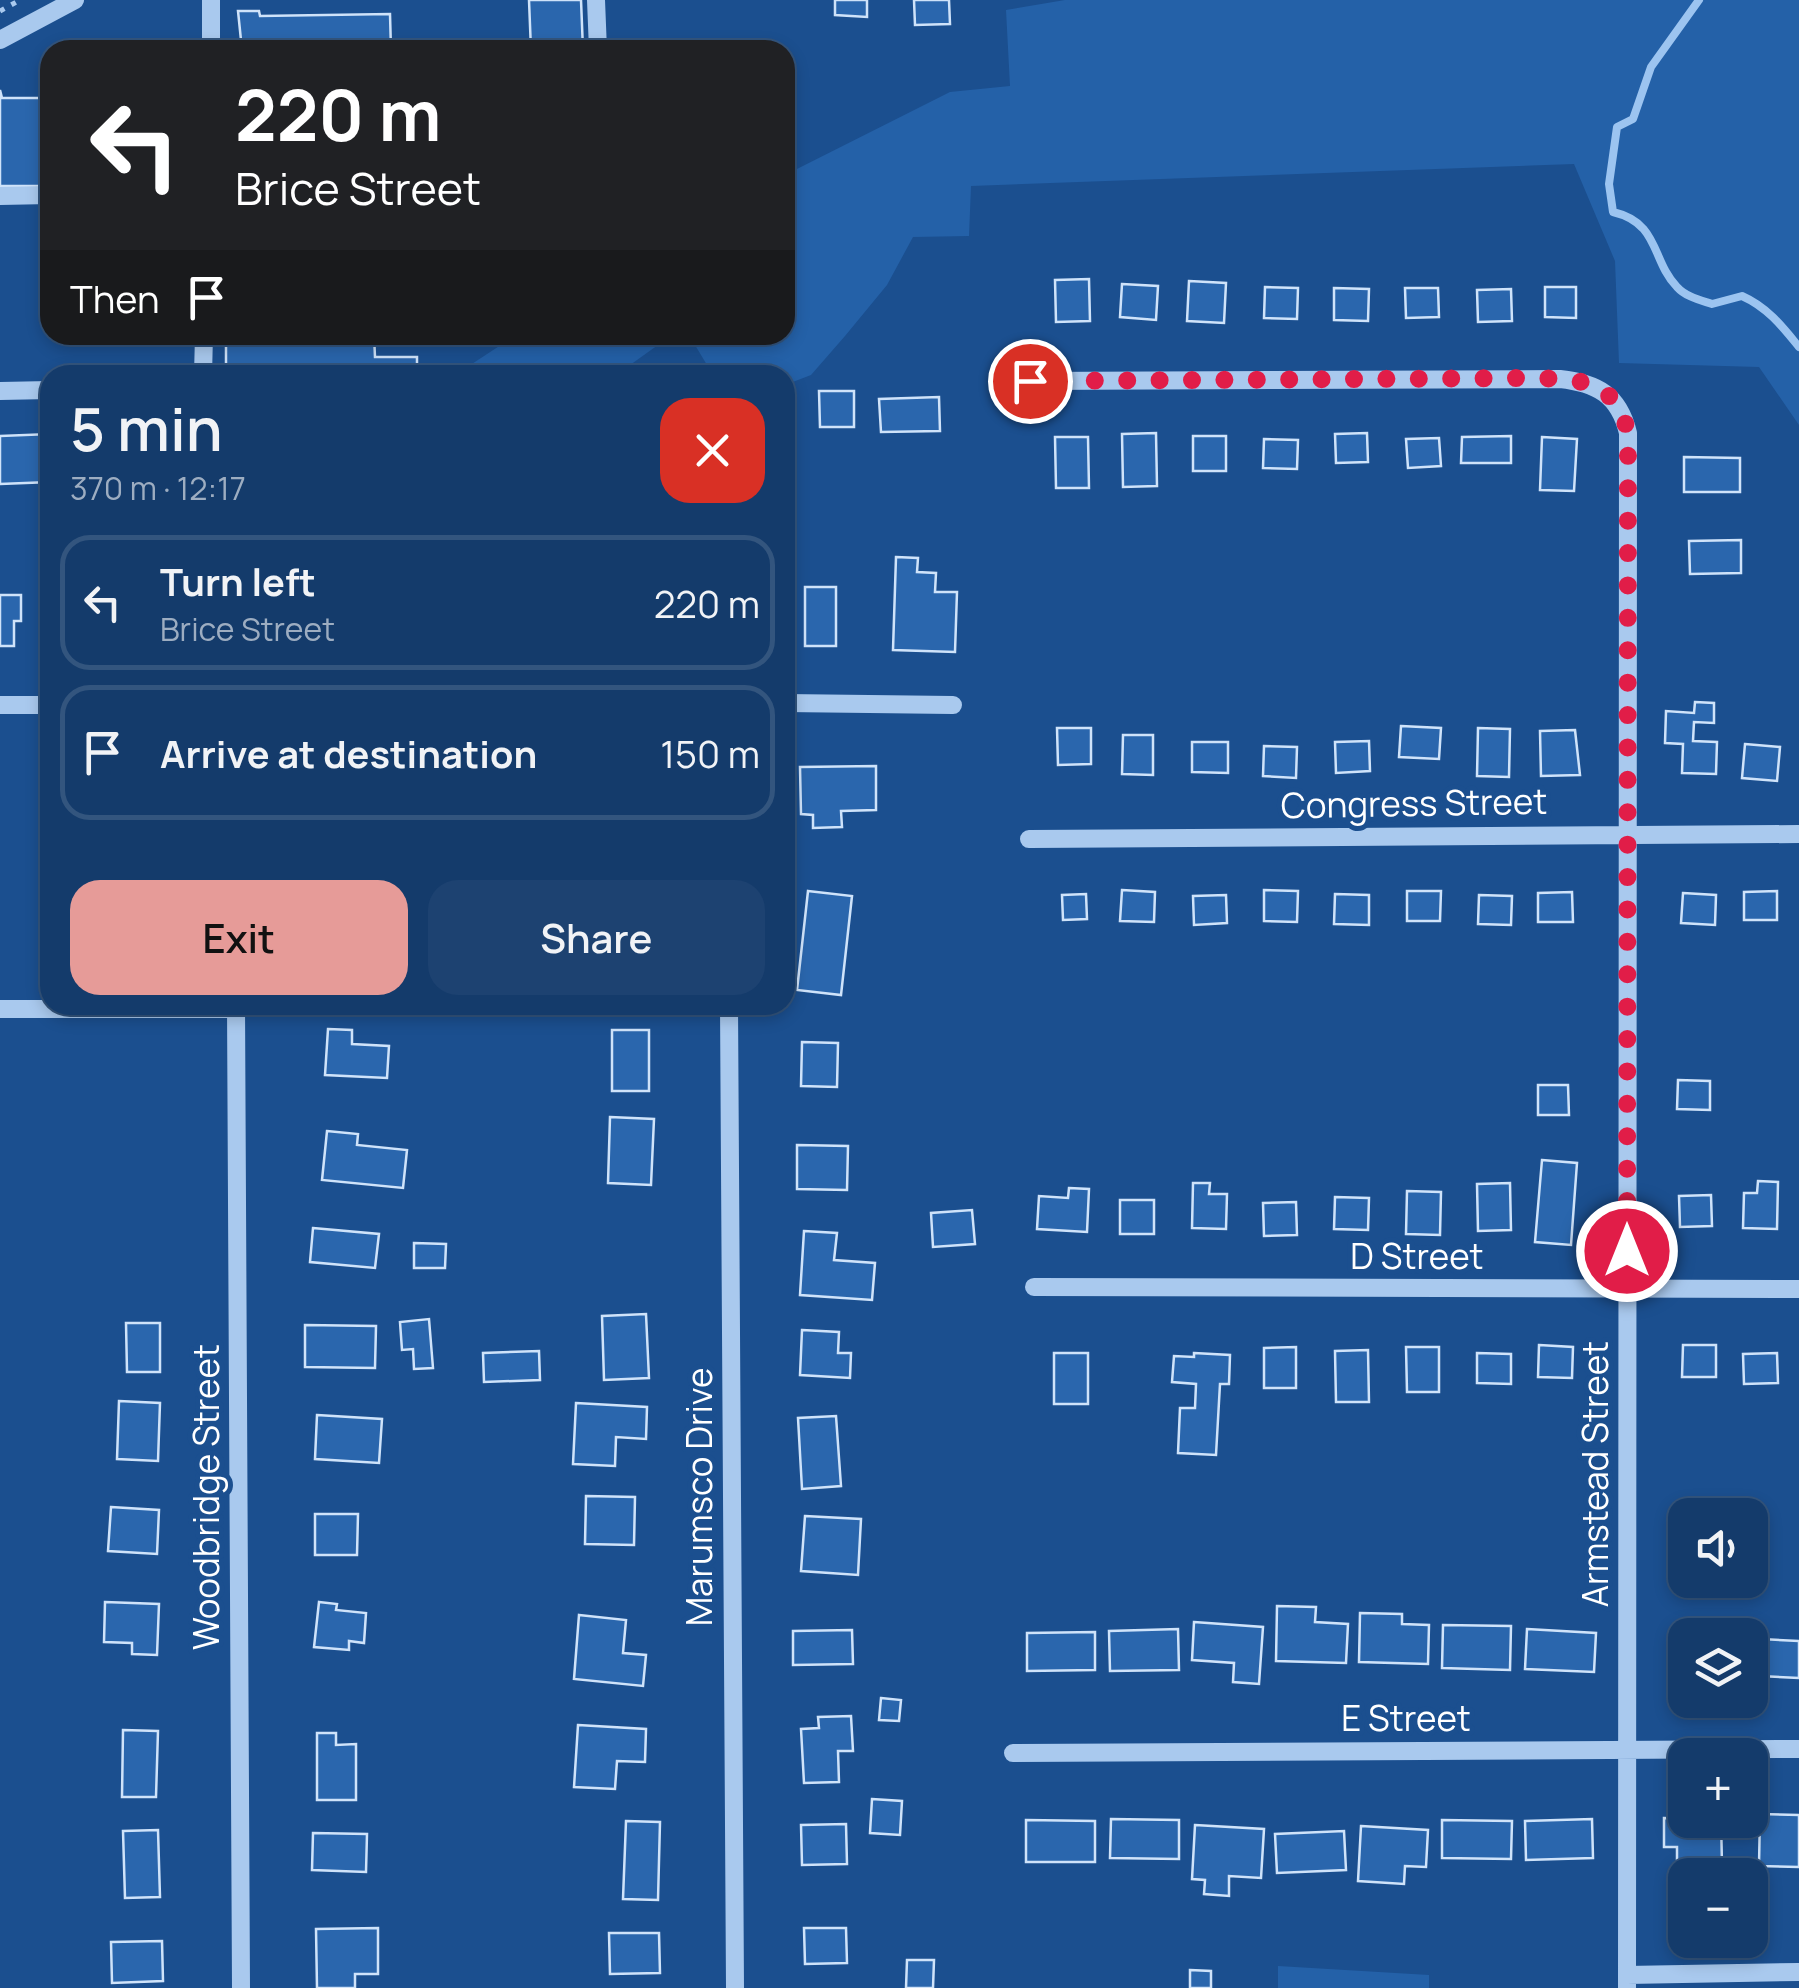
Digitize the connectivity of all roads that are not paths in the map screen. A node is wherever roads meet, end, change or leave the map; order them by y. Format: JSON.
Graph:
{"nodes":[{"id":1,"x":75,"y":0,"type":"edge"},
{"id":2,"x":210,"y":0,"type":"edge"},
{"id":3,"x":596,"y":0,"type":"edge"},
{"id":4,"x":0,"y":40,"type":"edge"},
{"id":5,"x":212,"y":40,"type":"edge"},
{"id":6,"x":598,"y":40,"type":"edge"},
{"id":7,"x":40,"y":195,"type":"edge"},
{"id":8,"x":0,"y":196,"type":"edge"},
{"id":9,"x":1030,"y":381,"type":"dead end"},
{"id":10,"x":40,"y":390,"type":"edge"},
{"id":11,"x":0,"y":391,"type":"edge"},
{"id":12,"x":795,"y":703,"type":"edge"},
{"id":13,"x":40,"y":705,"type":"edge"},
{"id":14,"x":953,"y":705,"type":"dead end"},
{"id":15,"x":0,"y":706,"type":"edge"},
{"id":16,"x":1628,"y":833,"type":"junction"},
{"id":17,"x":1799,"y":834,"type":"edge"},
{"id":18,"x":1029,"y":839,"type":"dead end"},
{"id":19,"x":0,"y":1009,"type":"edge"},
{"id":20,"x":40,"y":1009,"type":"edge"},
{"id":21,"x":236,"y":1015,"type":"edge"},
{"id":22,"x":729,"y":1015,"type":"edge"},
{"id":23,"x":1034,"y":1287,"type":"dead end"},
{"id":24,"x":1627,"y":1289,"type":"junction"},
{"id":25,"x":1799,"y":1289,"type":"edge"},
{"id":26,"x":1627,"y":1749,"type":"junction"},
{"id":27,"x":1799,"y":1749,"type":"edge"},
{"id":28,"x":1013,"y":1753,"type":"dead end"},
{"id":29,"x":1799,"y":1972,"type":"edge"},
{"id":30,"x":1627,"y":1981,"type":"edge"},
{"id":31,"x":241,"y":1988,"type":"edge"},
{"id":32,"x":734,"y":1988,"type":"edge"}],
"edges":[{"from":1,"to":4,"type":"street"},
{"from":2,"to":5,"type":"street"},
{"from":3,"to":6,"type":"street"},
{"from":7,"to":8,"type":"street"},
{"from":9,"to":16,"type":"street","name":"Armstead Street"},
{"from":10,"to":11,"type":"street"},
{"from":12,"to":14,"type":"street"},
{"from":13,"to":15,"type":"street"},
{"from":16,"to":17,"type":"street","name":"Congress Street"},
{"from":16,"to":18,"type":"street","name":"Congress Street"},
{"from":16,"to":24,"type":"street","name":"Armstead Street"},
{"from":19,"to":20,"type":"street"},
{"from":21,"to":31,"type":"street","name":"Woodbridge Street"},
{"from":22,"to":32,"type":"street","name":"Marumsco Drive"},
{"from":23,"to":24,"type":"street","name":"D Street"},
{"from":24,"to":25,"type":"street","name":"D Street"},
{"from":24,"to":26,"type":"street","name":"Armstead Street"},
{"from":26,"to":27,"type":"street","name":"E Street"},
{"from":26,"to":28,"type":"street","name":"E Street"},
{"from":26,"to":30,"type":"street","name":"Armstead Street"},
{"from":29,"to":30,"type":"street"}]}
